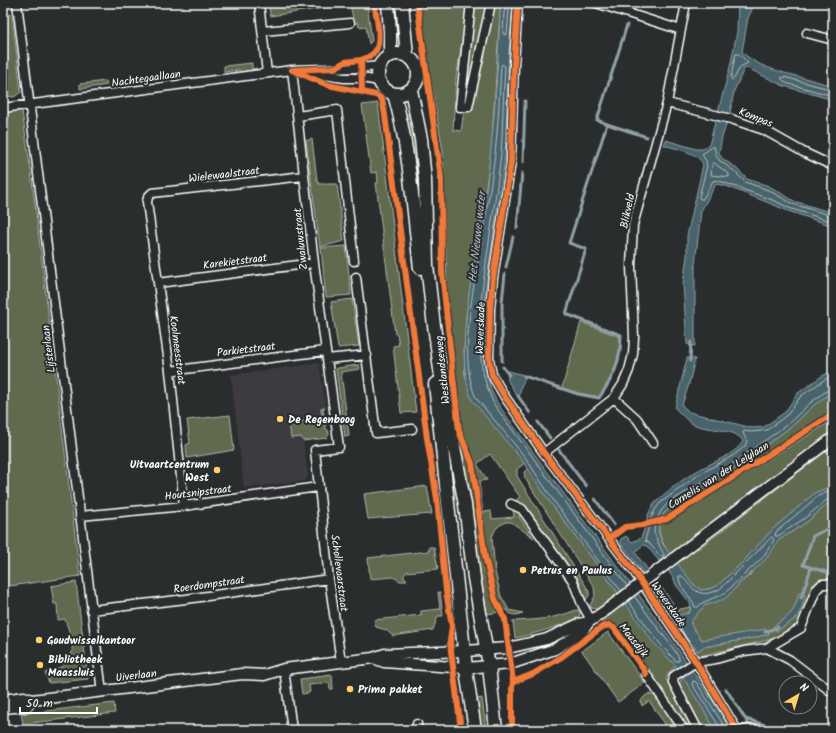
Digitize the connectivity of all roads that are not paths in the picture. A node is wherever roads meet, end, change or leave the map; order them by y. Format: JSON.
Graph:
{"nodes":[{"id":1,"x":17,"y":3,"type":"edge"},
{"id":2,"x":259,"y":3,"type":"edge"},
{"id":3,"x":388,"y":3,"type":"edge"},
{"id":4,"x":402,"y":3,"type":"edge"},
{"id":5,"x":470,"y":3,"type":"edge"},
{"id":6,"x":491,"y":3,"type":"edge"},
{"id":7,"x":518,"y":3,"type":"edge"},
{"id":8,"x":596,"y":3,"type":"edge"},
{"id":9,"x":686,"y":3,"type":"edge"},
{"id":10,"x":350,"y":22,"type":"dead end"},
{"id":11,"x":681,"y":30,"type":"junction"},
{"id":12,"x":262,"y":31,"type":"junction"},
{"id":13,"x":807,"y":33,"type":"dead end"},
{"id":14,"x":833,"y":40,"type":"edge"},
{"id":15,"x":390,"y":55,"type":"junction"},
{"id":16,"x":407,"y":55,"type":"junction"},
{"id":17,"x":379,"y":66,"type":"junction"},
{"id":18,"x":292,"y":70,"type":"junction"},
{"id":19,"x":267,"y":73,"type":"junction"},
{"id":20,"x":379,"y":81,"type":"junction"},
{"id":21,"x":411,"y":90,"type":"junction"},
{"id":22,"x":394,"y":94,"type":"junction"},
{"id":23,"x":667,"y":103,"type":"junction"},
{"id":24,"x":30,"y":105,"type":"junction"},
{"id":25,"x":3,"y":108,"type":"edge"},
{"id":26,"x":298,"y":116,"type":"junction"},
{"id":27,"x":833,"y":166,"type":"edge"},
{"id":28,"x":304,"y":176,"type":"junction"},
{"id":29,"x":148,"y":196,"type":"joint"},
{"id":30,"x":354,"y":260,"type":"dead end"},
{"id":31,"x":314,"y":263,"type":"junction"},
{"id":32,"x":356,"y":277,"type":"dead end"},
{"id":33,"x":158,"y":282,"type":"junction"},
{"id":34,"x":325,"y":351,"type":"junction"},
{"id":35,"x":367,"y":355,"type":"junction"},
{"id":36,"x":327,"y":359,"type":"junction"},
{"id":37,"x":170,"y":371,"type":"junction"},
{"id":38,"x":614,"y":398,"type":"junction"},
{"id":39,"x":412,"y":430,"type":"dead end"},
{"id":40,"x":833,"y":438,"type":"edge"},
{"id":41,"x":653,"y":443,"type":"dead end"},
{"id":42,"x":544,"y":453,"type":"junction"},
{"id":43,"x":318,"y":487,"type":"junction"},
{"id":44,"x":511,"y":504,"type":"dead end"},
{"id":45,"x":184,"y":506,"type":"junction"},
{"id":46,"x":80,"y":516,"type":"junction"},
{"id":47,"x":329,"y":579,"type":"junction"},
{"id":48,"x":833,"y":584,"type":"edge"},
{"id":49,"x":91,"y":610,"type":"junction"},
{"id":50,"x":590,"y":621,"type":"junction"},
{"id":51,"x":767,"y":648,"type":"junction"},
{"id":52,"x":486,"y":650,"type":"junction"},
{"id":53,"x":464,"y":651,"type":"junction"},
{"id":54,"x":373,"y":658,"type":"junction"},
{"id":55,"x":341,"y":662,"type":"junction"},
{"id":56,"x":693,"y":663,"type":"junction"},
{"id":57,"x":489,"y":666,"type":"junction"},
{"id":58,"x":467,"y":668,"type":"junction"},
{"id":59,"x":284,"y":670,"type":"junction"},
{"id":60,"x":646,"y":674,"type":"dead end"},
{"id":61,"x":102,"y":692,"type":"junction"},
{"id":62,"x":833,"y":693,"type":"edge"},
{"id":63,"x":3,"y":700,"type":"edge"},
{"id":64,"x":32,"y":700,"type":"junction"},
{"id":65,"x":3,"y":708,"type":"edge"},
{"id":66,"x":292,"y":730,"type":"edge"},
{"id":67,"x":475,"y":730,"type":"edge"},
{"id":68,"x":496,"y":730,"type":"edge"},
{"id":69,"x":684,"y":730,"type":"edge"},
{"id":70,"x":698,"y":730,"type":"edge"},
{"id":71,"x":738,"y":730,"type":"edge"},
{"id":72,"x":744,"y":730,"type":"edge"},
{"id":73,"x":756,"y":730,"type":"edge"}],
"edges":[{"from":1,"to":24,"type":"street","name":"Lijsterlaan"},
{"from":2,"to":12,"type":"street"},
{"from":3,"to":15,"type":"main road"},
{"from":4,"to":16,"type":"main road"},
{"from":5,"to":6,"type":"street"},
{"from":7,"to":42,"type":"street","name":"Weverskade"},
{"from":8,"to":11,"type":"street"},
{"from":9,"to":11,"type":"street","name":"Blikveld"},
{"from":10,"to":12,"type":"street"},
{"from":11,"to":23,"type":"street","name":"Blikveld"},
{"from":12,"to":19,"type":"street"},
{"from":13,"to":14,"type":"street"},
{"from":15,"to":16,"type":"main road"},
{"from":15,"to":17,"type":"main road"},
{"from":16,"to":21,"type":"main road"},
{"from":17,"to":18,"type":"street","name":"Nachtegaallaan"},
{"from":17,"to":20,"type":"main road"},
{"from":18,"to":19,"type":"street","name":"Nachtegaallaan"},
{"from":18,"to":20,"type":"street","name":"Nachtegaallaan"},
{"from":18,"to":26,"type":"street","name":"Zwaluwstraat"},
{"from":19,"to":24,"type":"street","name":"Nachtegaallaan"},
{"from":20,"to":22,"type":"main road"},
{"from":21,"to":22,"type":"main road"},
{"from":21,"to":52,"type":"main road","name":"Westlandseweg"},
{"from":22,"to":53,"type":"main road","name":"Westlandseweg"},
{"from":23,"to":27,"type":"street","name":"Kompas"},
{"from":23,"to":38,"type":"street","name":"Blikveld"},
{"from":24,"to":25,"type":"street","name":"Nachtegaallaan"},
{"from":24,"to":46,"type":"street","name":"Lijsterlaan"},
{"from":26,"to":28,"type":"street","name":"Zwaluwstraat"},
{"from":26,"to":30,"type":"street"},
{"from":28,"to":29,"type":"street","name":"Wielewaalstraat"},
{"from":28,"to":31,"type":"street","name":"Zwaluwstraat"},
{"from":29,"to":33,"type":"street","name":"Koolmeesstraat"},
{"from":31,"to":33,"type":"street","name":"Karekietstraat"},
{"from":31,"to":34,"type":"street","name":"Zwaluwstraat"},
{"from":32,"to":35,"type":"street"},
{"from":33,"to":37,"type":"street","name":"Koolmeesstraat"},
{"from":34,"to":36,"type":"street","name":"Zwaluwstraat"},
{"from":34,"to":37,"type":"street","name":"Parkietstraat"},
{"from":35,"to":36,"type":"street"},
{"from":35,"to":39,"type":"street"},
{"from":36,"to":43,"type":"street","name":"Zwaluwstraat"},
{"from":37,"to":45,"type":"street","name":"Koolmeesstraat"},
{"from":38,"to":41,"type":"street"},
{"from":38,"to":42,"type":"street","name":"Blikveld"},
{"from":40,"to":50,"type":"street","bridge":true},
{"from":42,"to":56,"type":"street","name":"Weverskade"},
{"from":43,"to":45,"type":"street","name":"Houtsnipstraat"},
{"from":43,"to":47,"type":"street","name":"Schollevaarstraat"},
{"from":44,"to":50,"type":"street"},
{"from":45,"to":46,"type":"street","name":"Houtsnipstraat"},
{"from":46,"to":49,"type":"street","name":"Lijsterlaan"},
{"from":47,"to":49,"type":"street","name":"Roerdompstraat"},
{"from":47,"to":55,"type":"street","name":"Schollevaarstraat"},
{"from":48,"to":51,"type":"street"},
{"from":49,"to":61,"type":"street","name":"Lijsterlaan"},
{"from":50,"to":52,"type":"street"},
{"from":50,"to":57,"type":"street"},
{"from":51,"to":56,"type":"street"},
{"from":51,"to":62,"type":"street"},
{"from":52,"to":53,"type":"street","name":"Uiverlaan"},
{"from":52,"to":57,"type":"main road","name":"Westlandseweg"},
{"from":53,"to":54,"type":"street","name":"Uiverlaan"},
{"from":53,"to":58,"type":"main road","name":"Westlandseweg"},
{"from":54,"to":55,"type":"street","name":"Uiverlaan"},
{"from":54,"to":58,"type":"street","name":"Uiverlaan"},
{"from":55,"to":59,"type":"street","name":"Uiverlaan"},
{"from":56,"to":70,"type":"street"},
{"from":56,"to":71,"type":"street","name":"Weverskade"},
{"from":57,"to":58,"type":"street","name":"Uiverlaan"},
{"from":57,"to":68,"type":"main road","name":"Westlandseweg"},
{"from":58,"to":67,"type":"main road","name":"Westlandseweg"},
{"from":59,"to":61,"type":"street","name":"Uiverlaan"},
{"from":59,"to":66,"type":"street"},
{"from":60,"to":69,"type":"street","name":"Maasdijk"},
{"from":61,"to":64,"type":"street","name":"Uiverlaan"},
{"from":63,"to":64,"type":"street","name":"Uiverlaan"},
{"from":64,"to":65,"type":"street","name":"Uiverlaan"},
{"from":72,"to":73,"type":"street"}]}
